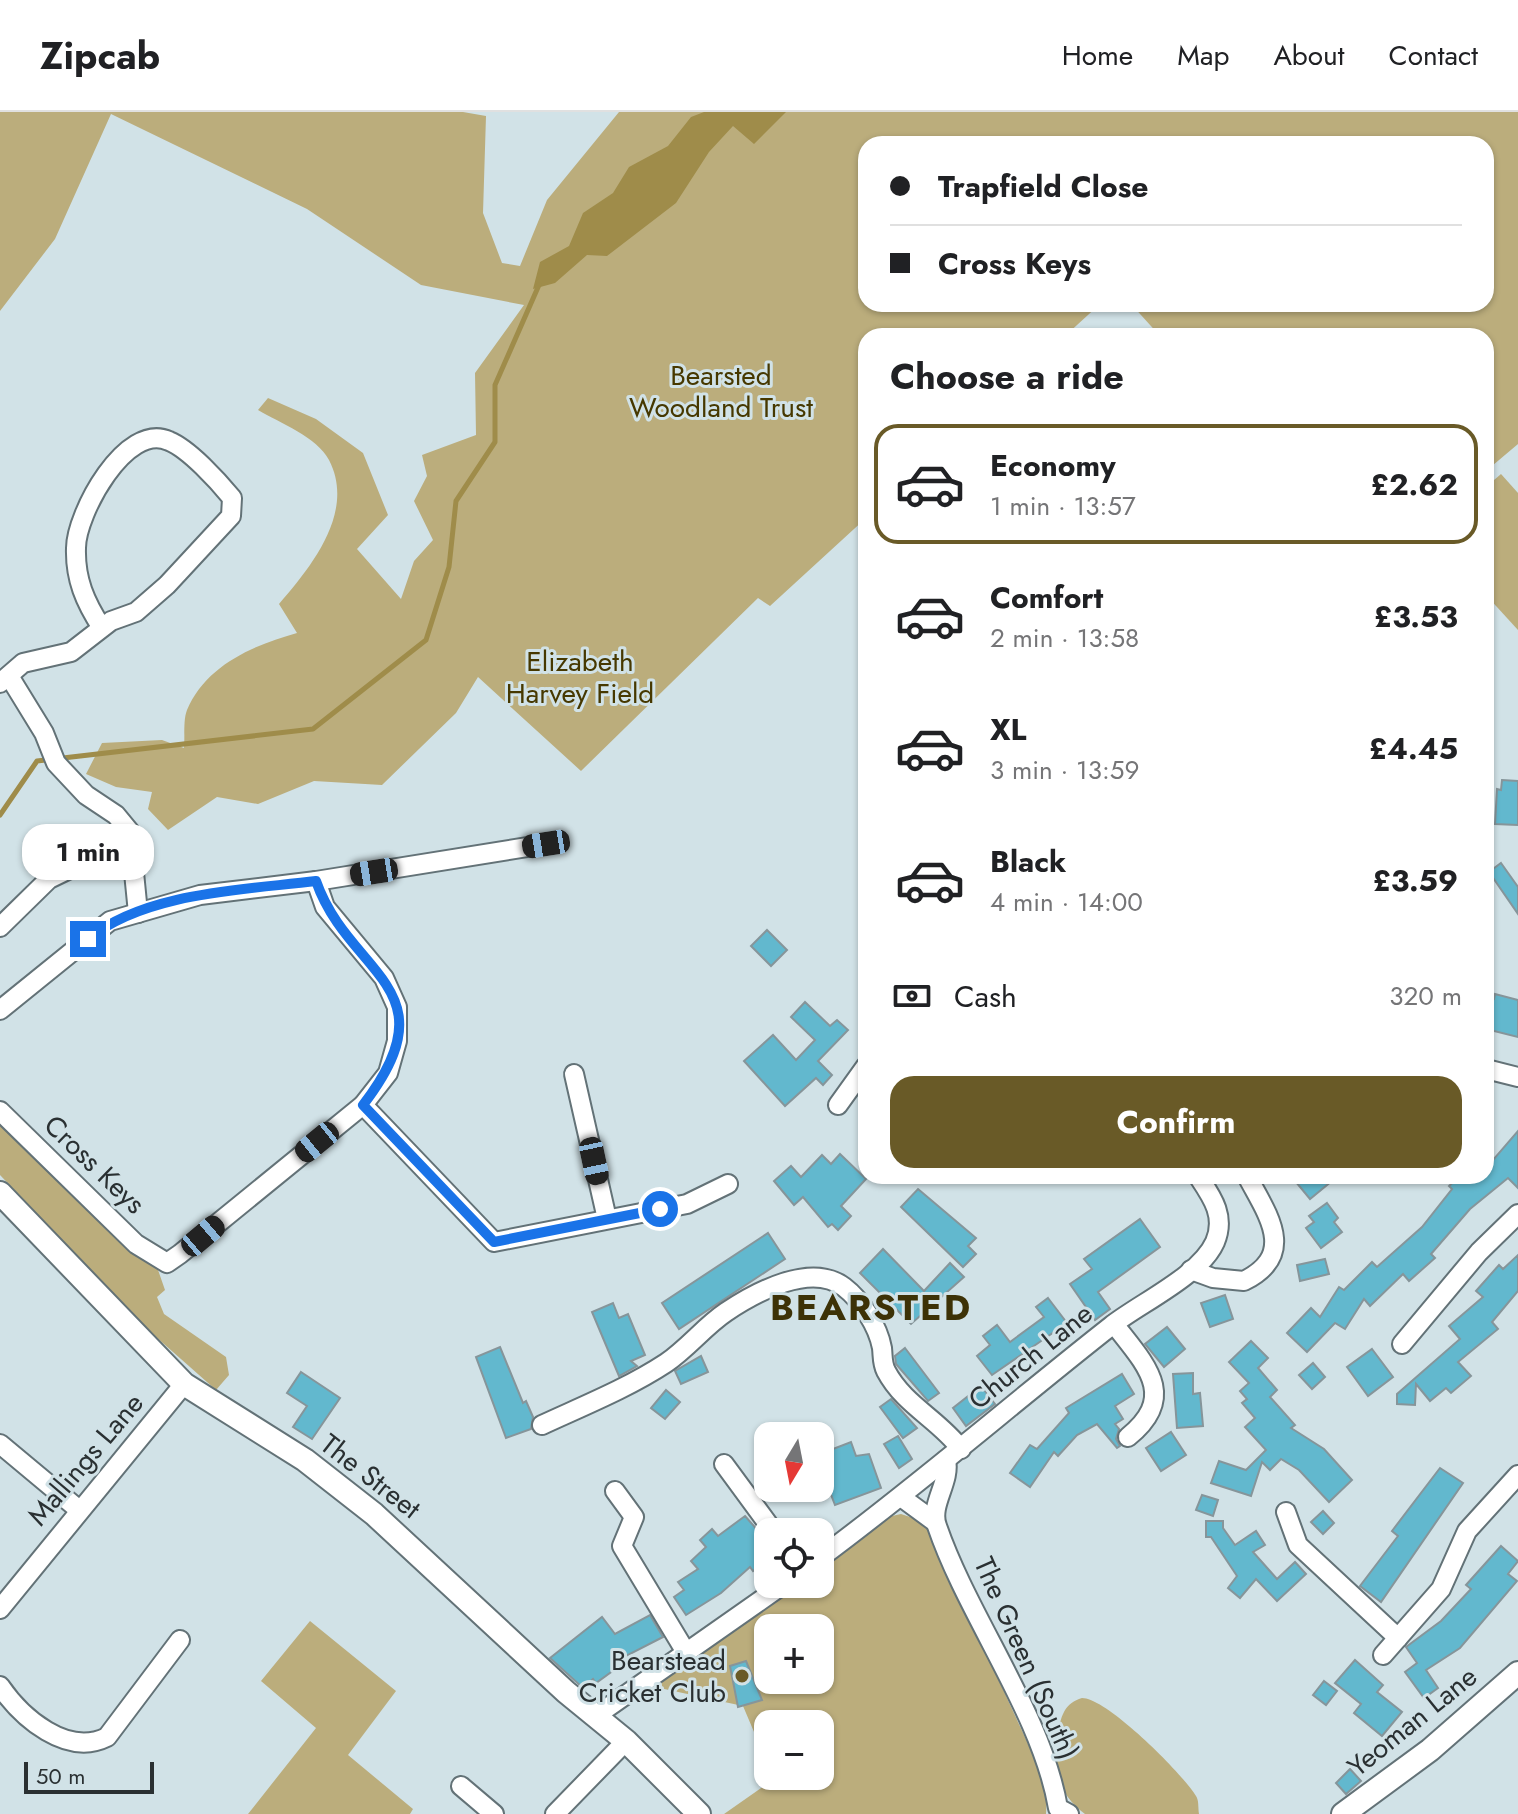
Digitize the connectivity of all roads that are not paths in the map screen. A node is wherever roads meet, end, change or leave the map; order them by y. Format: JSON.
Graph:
{"nodes":[{"id":1,"x":102,"y":628,"type":"junction"},
{"id":2,"x":4,"y":679,"type":"edge"},
{"id":3,"x":546,"y":844,"type":"dead end"},
{"id":4,"x":134,"y":862,"type":"junction"},
{"id":5,"x":316,"y":881,"type":"junction"},
{"id":6,"x":138,"y":913,"type":"junction"},
{"id":7,"x":0,"y":927,"type":"edge"},
{"id":8,"x":0,"y":1010,"type":"edge"},
{"id":9,"x":1494,"y":1071,"type":"edge"},
{"id":10,"x":574,"y":1074,"type":"dead end"},
{"id":11,"x":858,"y":1077,"type":"edge"},
{"id":12,"x":1518,"y":1077,"type":"edge"},
{"id":13,"x":363,"y":1105,"type":"junction"},
{"id":14,"x":838,"y":1105,"type":"dead end"},
{"id":15,"x":0,"y":1111,"type":"edge"},
{"id":16,"x":728,"y":1184,"type":"dead end"},
{"id":17,"x":1203,"y":1184,"type":"edge"},
{"id":18,"x":1251,"y":1184,"type":"edge"},
{"id":19,"x":0,"y":1193,"type":"edge"},
{"id":20,"x":1518,"y":1214,"type":"edge"},
{"id":21,"x":607,"y":1219,"type":"junction"},
{"id":22,"x":1191,"y":1270,"type":"junction"},
{"id":23,"x":1114,"y":1324,"type":"junction"},
{"id":24,"x":1402,"y":1344,"type":"dead end"},
{"id":25,"x":184,"y":1384,"type":"junction"},
{"id":26,"x":542,"y":1425,"type":"dead end"},
{"id":27,"x":1128,"y":1437,"type":"dead end"},
{"id":28,"x":0,"y":1444,"type":"edge"},
{"id":29,"x":953,"y":1455,"type":"junction"},
{"id":30,"x":724,"y":1464,"type":"dead end"},
{"id":31,"x":1518,"y":1475,"type":"edge"},
{"id":32,"x":615,"y":1491,"type":"dead end"},
{"id":33,"x":901,"y":1497,"type":"junction"},
{"id":34,"x":78,"y":1509,"type":"junction"},
{"id":35,"x":1286,"y":1512,"type":"dead end"},
{"id":36,"x":764,"y":1518,"type":"edge"},
{"id":37,"x":935,"y":1522,"type":"junction"},
{"id":38,"x":834,"y":1547,"type":"edge"},
{"id":39,"x":765,"y":1598,"type":"edge"},
{"id":40,"x":0,"y":1609,"type":"edge"},
{"id":41,"x":1398,"y":1638,"type":"junction"},
{"id":42,"x":180,"y":1640,"type":"dead end"},
{"id":43,"x":687,"y":1654,"type":"junction"},
{"id":44,"x":1383,"y":1655,"type":"dead end"},
{"id":45,"x":1518,"y":1673,"type":"edge"},
{"id":46,"x":0,"y":1686,"type":"edge"},
{"id":47,"x":597,"y":1715,"type":"junction"},
{"id":48,"x":626,"y":1741,"type":"junction"},
{"id":49,"x":461,"y":1786,"type":"dead end"},
{"id":50,"x":1061,"y":1812,"type":"edge"},
{"id":51,"x":494,"y":1814,"type":"edge"},
{"id":52,"x":555,"y":1814,"type":"edge"},
{"id":53,"x":699,"y":1814,"type":"edge"},
{"id":54,"x":1343,"y":1814,"type":"edge"}],
"edges":[{"from":1,"to":1,"type":"street"},
{"from":1,"to":2,"type":"street"},
{"from":2,"to":4,"type":"street"},
{"from":3,"to":5,"type":"street"},
{"from":4,"to":6,"type":"street"},
{"from":4,"to":7,"type":"street"},
{"from":5,"to":6,"type":"street"},
{"from":5,"to":13,"type":"street","name":"Cross Keys"},
{"from":6,"to":8,"type":"street"},
{"from":9,"to":12,"type":"street"},
{"from":10,"to":21,"type":"street"},
{"from":11,"to":14,"type":"street"},
{"from":13,"to":15,"type":"street","name":"Cross Keys"},
{"from":13,"to":21,"type":"street"},
{"from":16,"to":21,"type":"street"},
{"from":17,"to":22,"type":"street","name":"Church Lane"},
{"from":18,"to":22,"type":"street"},
{"from":19,"to":25,"type":"street","name":"The Street"},
{"from":20,"to":24,"type":"street"},
{"from":22,"to":23,"type":"street","name":"Church Lane"},
{"from":23,"to":27,"type":"street"},
{"from":23,"to":29,"type":"street","name":"Church Lane"},
{"from":25,"to":34,"type":"street","name":"Mallings Lane"},
{"from":25,"to":47,"type":"street","name":"The Street"},
{"from":26,"to":29,"type":"street"},
{"from":28,"to":34,"type":"street"},
{"from":29,"to":33,"type":"street","name":"Church Lane"},
{"from":29,"to":37,"type":"street"},
{"from":30,"to":36,"type":"street"},
{"from":31,"to":41,"type":"street"},
{"from":32,"to":43,"type":"street"},
{"from":33,"to":37,"type":"street","name":"The Green (South)"},
{"from":33,"to":38,"type":"street","name":"Church Lane"},
{"from":34,"to":40,"type":"street","name":"Mallings Lane"},
{"from":35,"to":41,"type":"street"},
{"from":37,"to":50,"type":"street","name":"The Green (South)"},
{"from":39,"to":43,"type":"street"},
{"from":41,"to":44,"type":"street"},
{"from":42,"to":46,"type":"street"},
{"from":43,"to":47,"type":"street"},
{"from":45,"to":54,"type":"street","name":"Yeoman Lane"},
{"from":47,"to":48,"type":"street","name":"The Street"},
{"from":48,"to":52,"type":"street"},
{"from":48,"to":53,"type":"street","name":"The Street"},
{"from":49,"to":51,"type":"street"}]}
